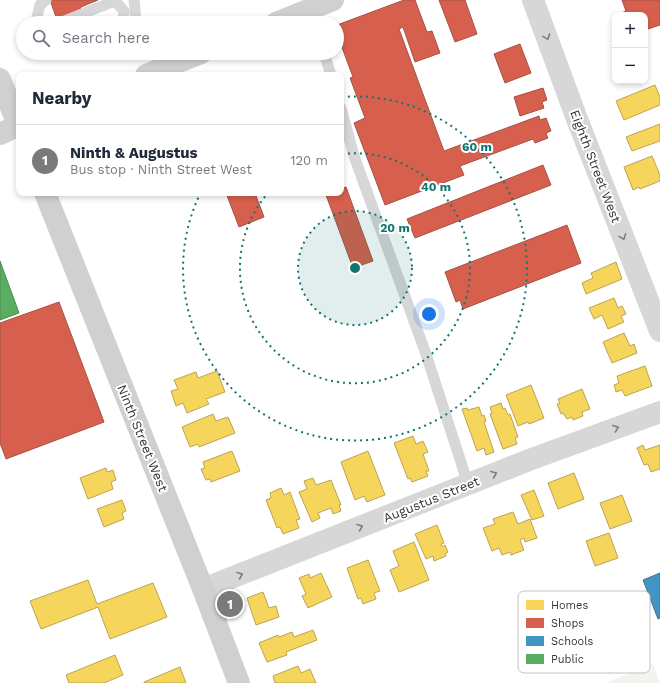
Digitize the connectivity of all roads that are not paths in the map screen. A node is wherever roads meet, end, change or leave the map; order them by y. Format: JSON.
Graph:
{"nodes":[{"id":1,"x":46,"y":0,"type":"edge"},
{"id":2,"x":134,"y":0,"type":"edge"},
{"id":3,"x":333,"y":0,"type":"edge"},
{"id":4,"x":533,"y":0,"type":"edge"},
{"id":5,"x":37,"y":16,"type":"edge"},
{"id":6,"x":77,"y":16,"type":"edge"},
{"id":7,"x":124,"y":16,"type":"edge"},
{"id":8,"x":136,"y":16,"type":"edge"},
{"id":9,"x":313,"y":16,"type":"edge"},
{"id":10,"x":184,"y":60,"type":"edge"},
{"id":11,"x":326,"y":60,"type":"edge"},
{"id":12,"x":154,"y":72,"type":"edge"},
{"id":13,"x":330,"y":72,"type":"edge"},
{"id":14,"x":0,"y":79,"type":"edge"},
{"id":15,"x":344,"y":119,"type":"edge"},
{"id":16,"x":14,"y":128,"type":"edge"},
{"id":17,"x":46,"y":196,"type":"edge"},
{"id":18,"x":660,"y":331,"type":"edge"},
{"id":19,"x":660,"y":412,"type":"edge"},
{"id":20,"x":468,"y":484,"type":"junction"},
{"id":21,"x":203,"y":589,"type":"junction"},
{"id":22,"x":239,"y":683,"type":"edge"}],
"edges":[{"from":1,"to":5,"type":"lane"},
{"from":2,"to":8,"type":"lane"},
{"from":3,"to":9,"type":"main road"},
{"from":4,"to":18,"type":"street","name":"Eighth Street West","one_way":true},
{"from":6,"to":7,"type":"lane"},
{"from":10,"to":12,"type":"main road"},
{"from":11,"to":13,"type":"lane"},
{"from":14,"to":16,"type":"main road"},
{"from":15,"to":20,"type":"lane"},
{"from":17,"to":21,"type":"main road","name":"Ninth Street West"},
{"from":20,"to":19,"type":"street","name":"Augustus Street","one_way":true},
{"from":21,"to":20,"type":"street","name":"Augustus Street","one_way":true},
{"from":21,"to":22,"type":"main road","name":"Ninth Street West"}]}
